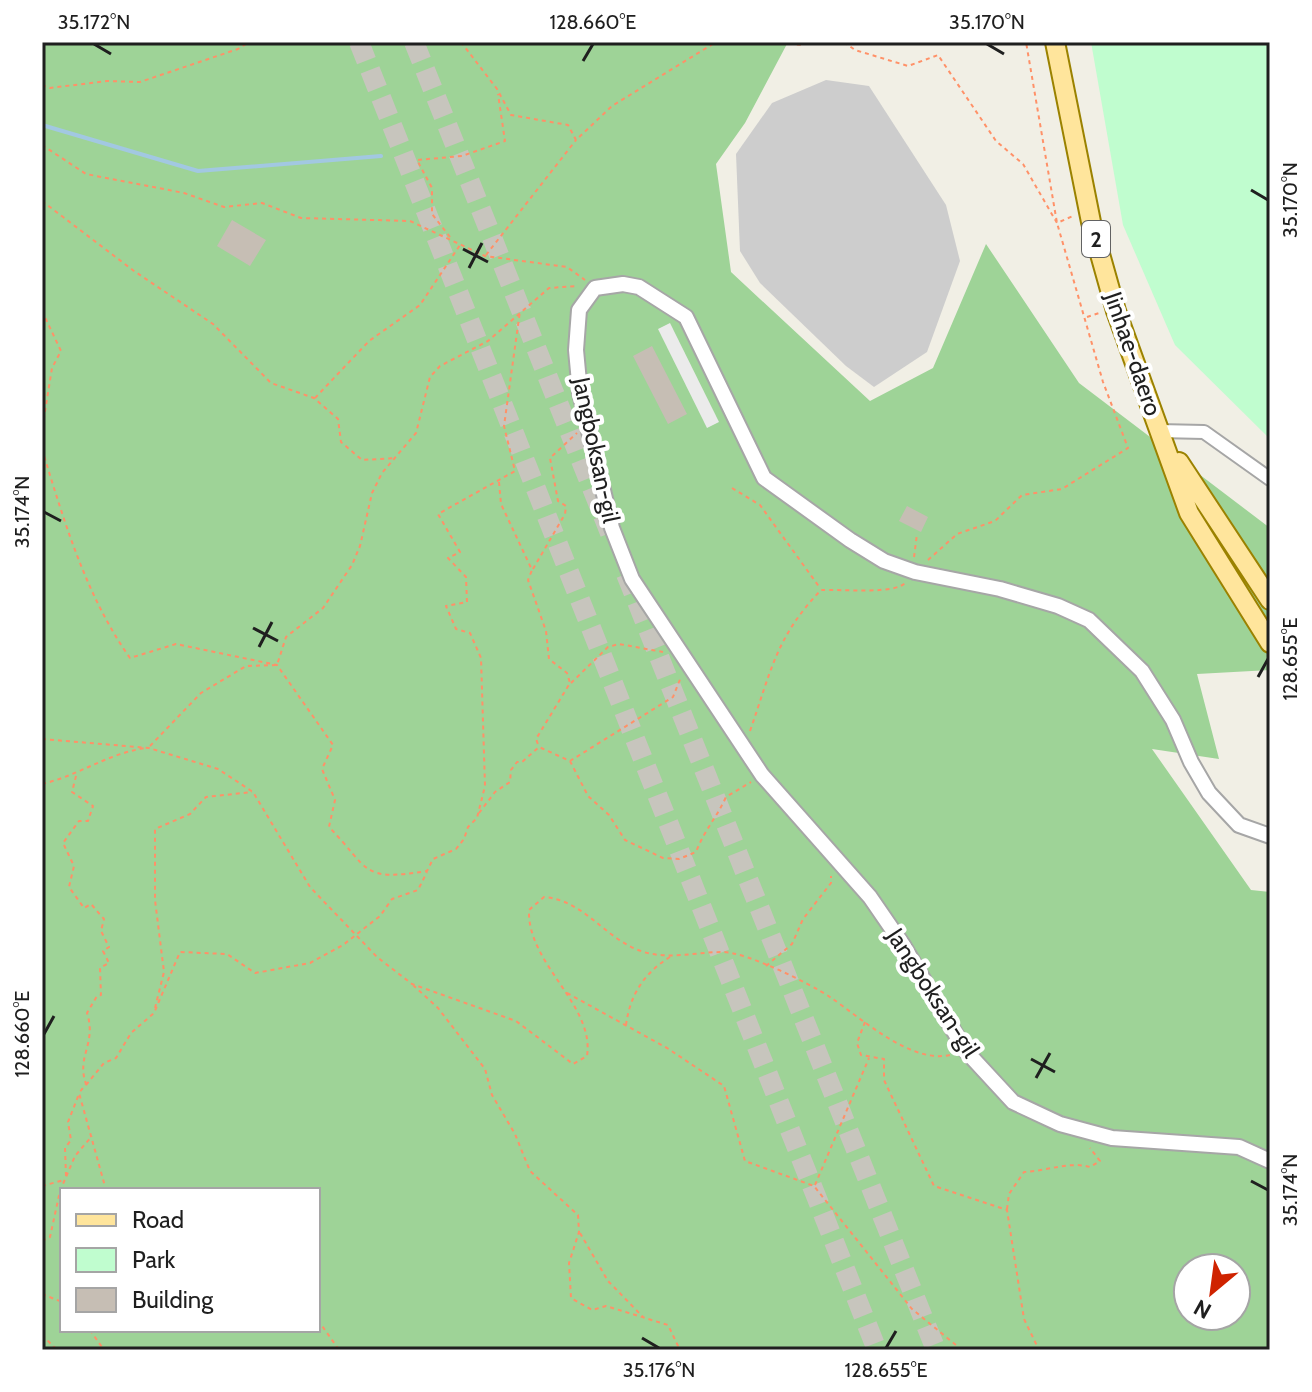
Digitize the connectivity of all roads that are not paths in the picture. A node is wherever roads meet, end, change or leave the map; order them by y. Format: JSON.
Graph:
{"nodes":[{"id":1,"x":1055,"y":42,"type":"edge"},
{"id":2,"x":1159,"y":431,"type":"junction"},
{"id":3,"x":1270,"y":479,"type":"edge"},
{"id":4,"x":1270,"y":600,"type":"edge"},
{"id":5,"x":1270,"y":643,"type":"edge"},
{"id":6,"x":1270,"y":836,"type":"edge"},
{"id":7,"x":1270,"y":1161,"type":"edge"}],
"edges":[{"from":1,"to":2,"type":"main road","name":"Jinhae-daero","number":"2"},
{"from":2,"to":3,"type":"street"},
{"from":2,"to":4,"type":"main road","number":"2"},
{"from":2,"to":5,"type":"main road","number":"2"},
{"from":6,"to":7,"type":"street","name":"Jangboksan-gil"}]}
